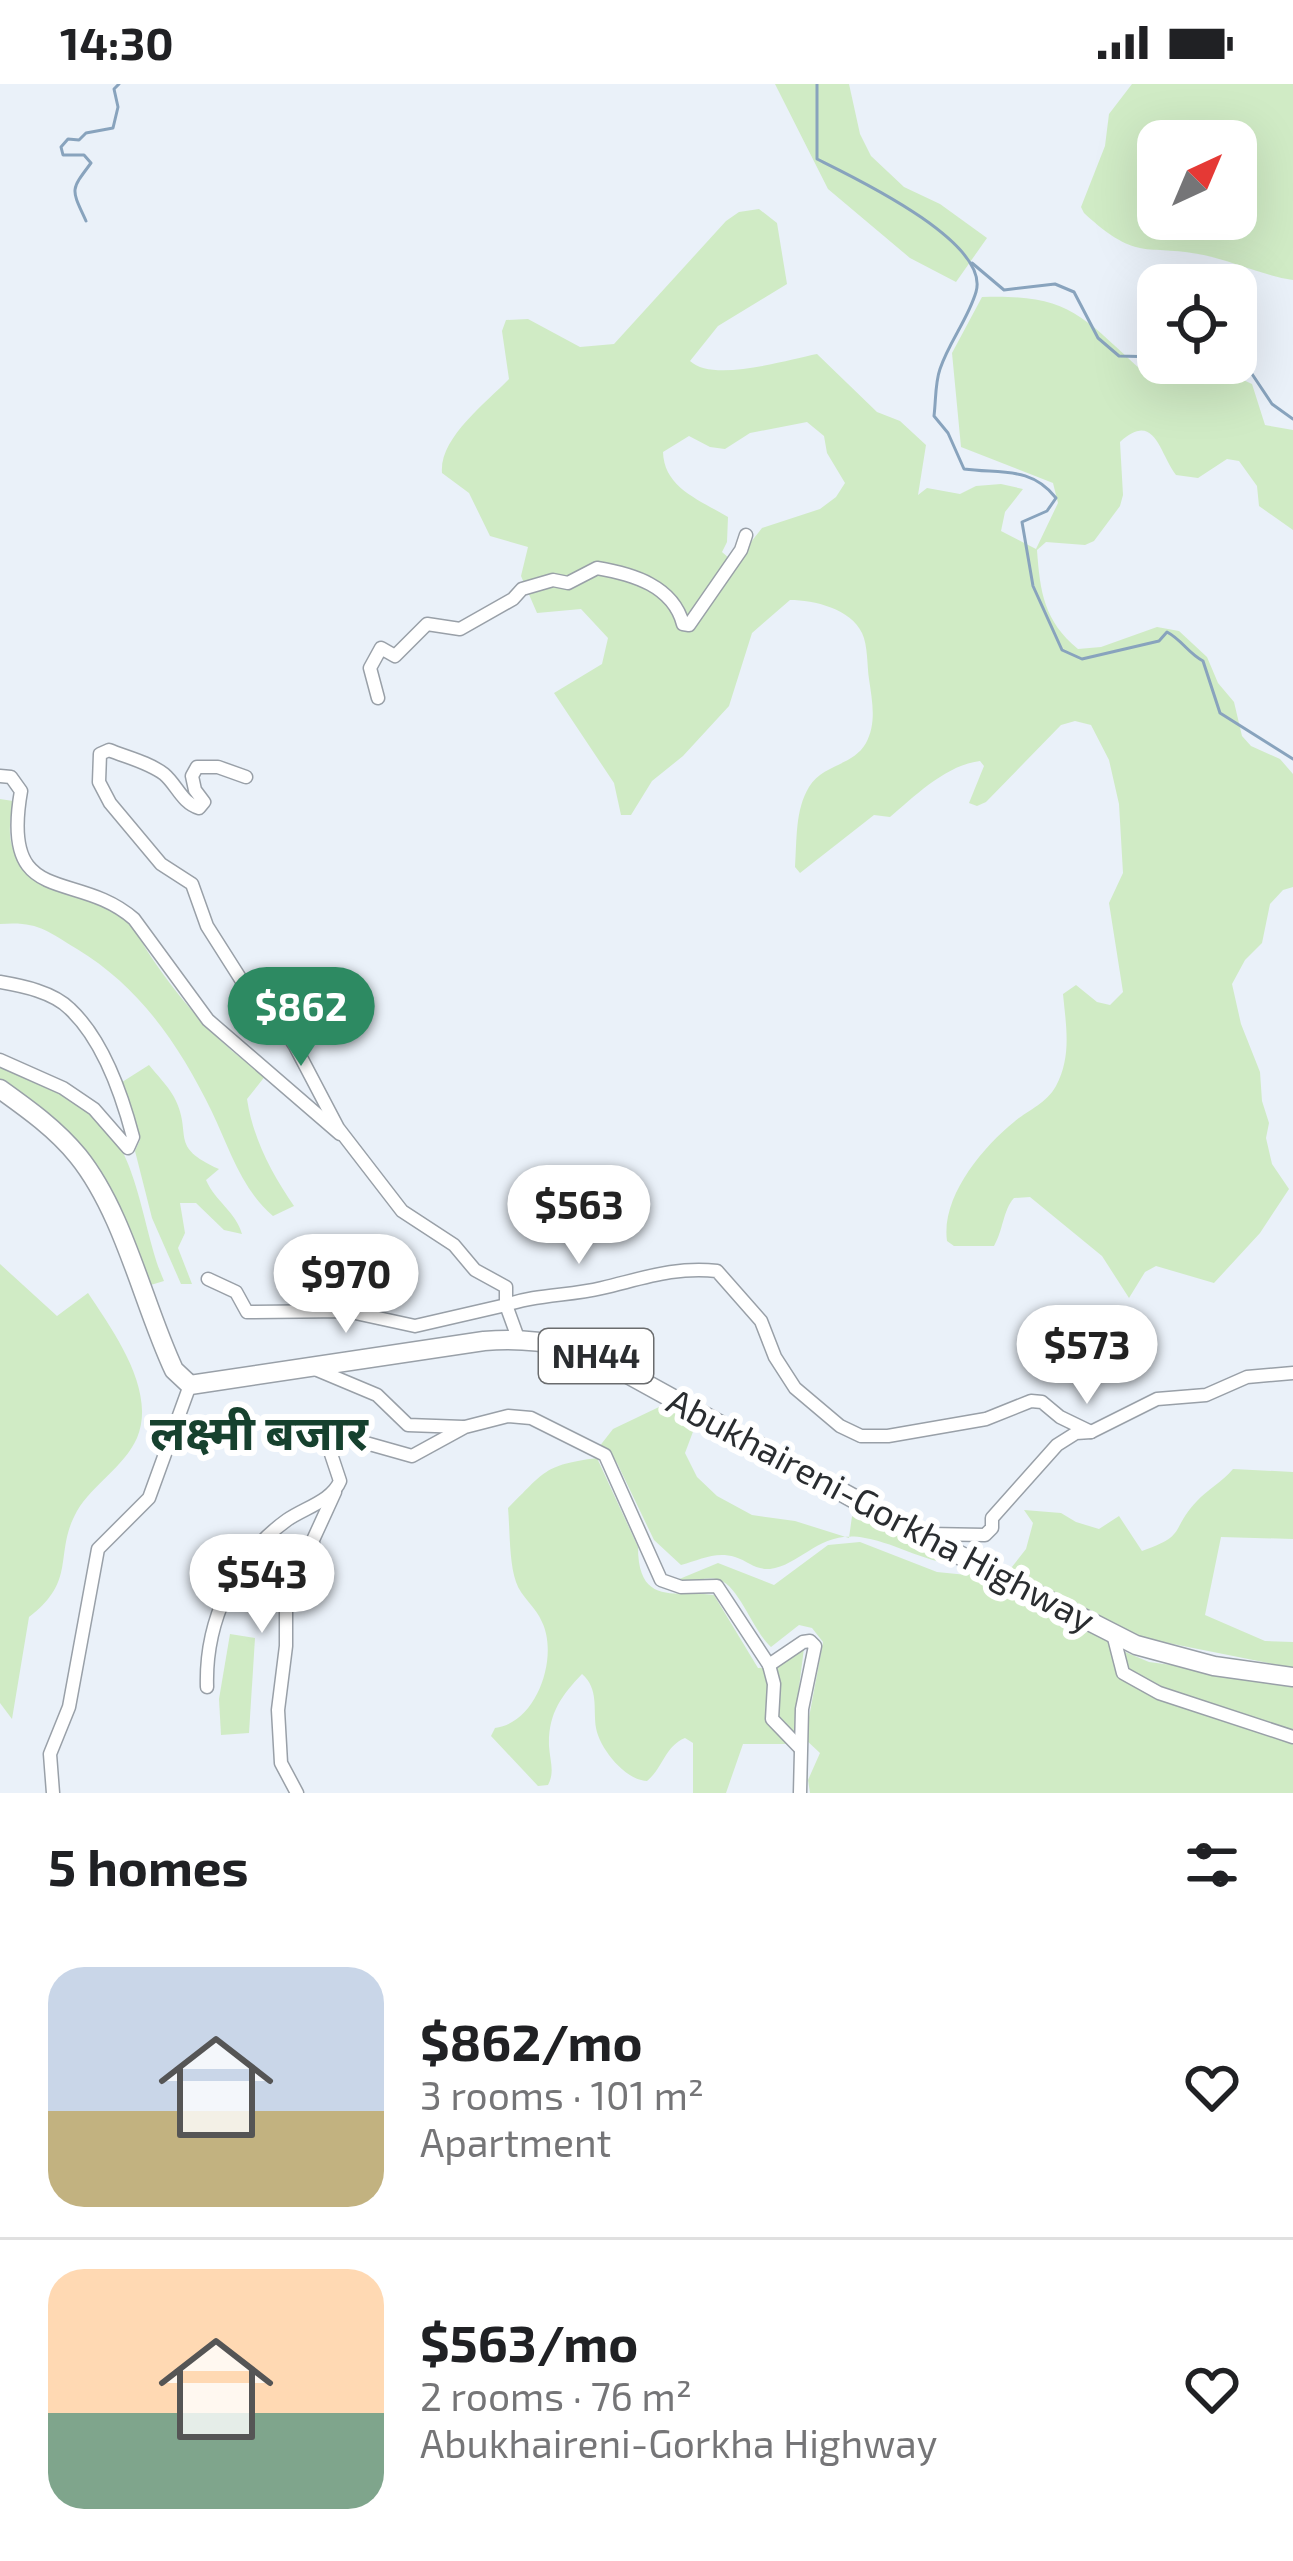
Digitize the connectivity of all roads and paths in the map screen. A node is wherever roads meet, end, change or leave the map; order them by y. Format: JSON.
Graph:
{"nodes":[{"id":1,"x":746,"y":535,"type":"dead end"},
{"id":2,"x":378,"y":698,"type":"dead end"},
{"id":3,"x":0,"y":776,"type":"edge"},
{"id":4,"x":246,"y":777,"type":"dead end"},
{"id":5,"x":0,"y":982,"type":"edge"},
{"id":6,"x":0,"y":1060,"type":"edge"},
{"id":7,"x":0,"y":1089,"type":"edge"},
{"id":8,"x":346,"y":1138,"type":"junction"},
{"id":9,"x":208,"y":1279,"type":"dead end"},
{"id":10,"x":506,"y":1305,"type":"junction"},
{"id":11,"x":518,"y":1339,"type":"junction"},
{"id":12,"x":315,"y":1369,"type":"junction"},
{"id":13,"x":1293,"y":1373,"type":"edge"},
{"id":14,"x":190,"y":1384,"type":"junction"},
{"id":15,"x":465,"y":1426,"type":"junction"},
{"id":16,"x":1090,"y":1432,"type":"junction"},
{"id":17,"x":336,"y":1491,"type":"junction"},
{"id":18,"x":918,"y":1534,"type":"junction"},
{"id":19,"x":1113,"y":1634,"type":"junction"},
{"id":20,"x":770,"y":1665,"type":"junction"},
{"id":21,"x":1293,"y":1677,"type":"edge"},
{"id":22,"x":207,"y":1687,"type":"dead end"},
{"id":23,"x":1293,"y":1737,"type":"edge"},
{"id":24,"x":800,"y":1748,"type":"junction"},
{"id":25,"x":52,"y":1793,"type":"edge"},
{"id":26,"x":297,"y":1793,"type":"edge"},
{"id":27,"x":800,"y":1793,"type":"edge"}],
"edges":[{"from":1,"to":2,"type":"street"},
{"from":3,"to":8,"type":"street"},
{"from":4,"to":8,"type":"street"},
{"from":5,"to":6,"type":"street"},
{"from":7,"to":14,"type":"main road"},
{"from":8,"to":10,"type":"street"},
{"from":9,"to":10,"type":"street"},
{"from":10,"to":11,"type":"street"},
{"from":10,"to":16,"type":"street"},
{"from":11,"to":12,"type":"main road","name":"Abukhaireni-Gorkha Highway","number":"NH44"},
{"from":11,"to":18,"type":"main road","name":"Abukhaireni-Gorkha Highway","number":"NH44"},
{"from":12,"to":14,"type":"main road","name":"Abukhaireni-Gorkha Highway","number":"NH44"},
{"from":12,"to":15,"type":"street"},
{"from":13,"to":16,"type":"street"},
{"from":14,"to":25,"type":"street"},
{"from":15,"to":17,"type":"street"},
{"from":15,"to":20,"type":"street"},
{"from":16,"to":18,"type":"street"},
{"from":17,"to":22,"type":"street"},
{"from":17,"to":26,"type":"street"},
{"from":18,"to":19,"type":"main road","name":"Abukhaireni-Gorkha Highway","number":"NH44"},
{"from":19,"to":21,"type":"main road","name":"Abukhaireni-Gorkha Highway","number":"NH44"},
{"from":19,"to":23,"type":"street"},
{"from":20,"to":24,"type":"street"},
{"from":20,"to":24,"type":"street"},
{"from":24,"to":27,"type":"street"}]}
